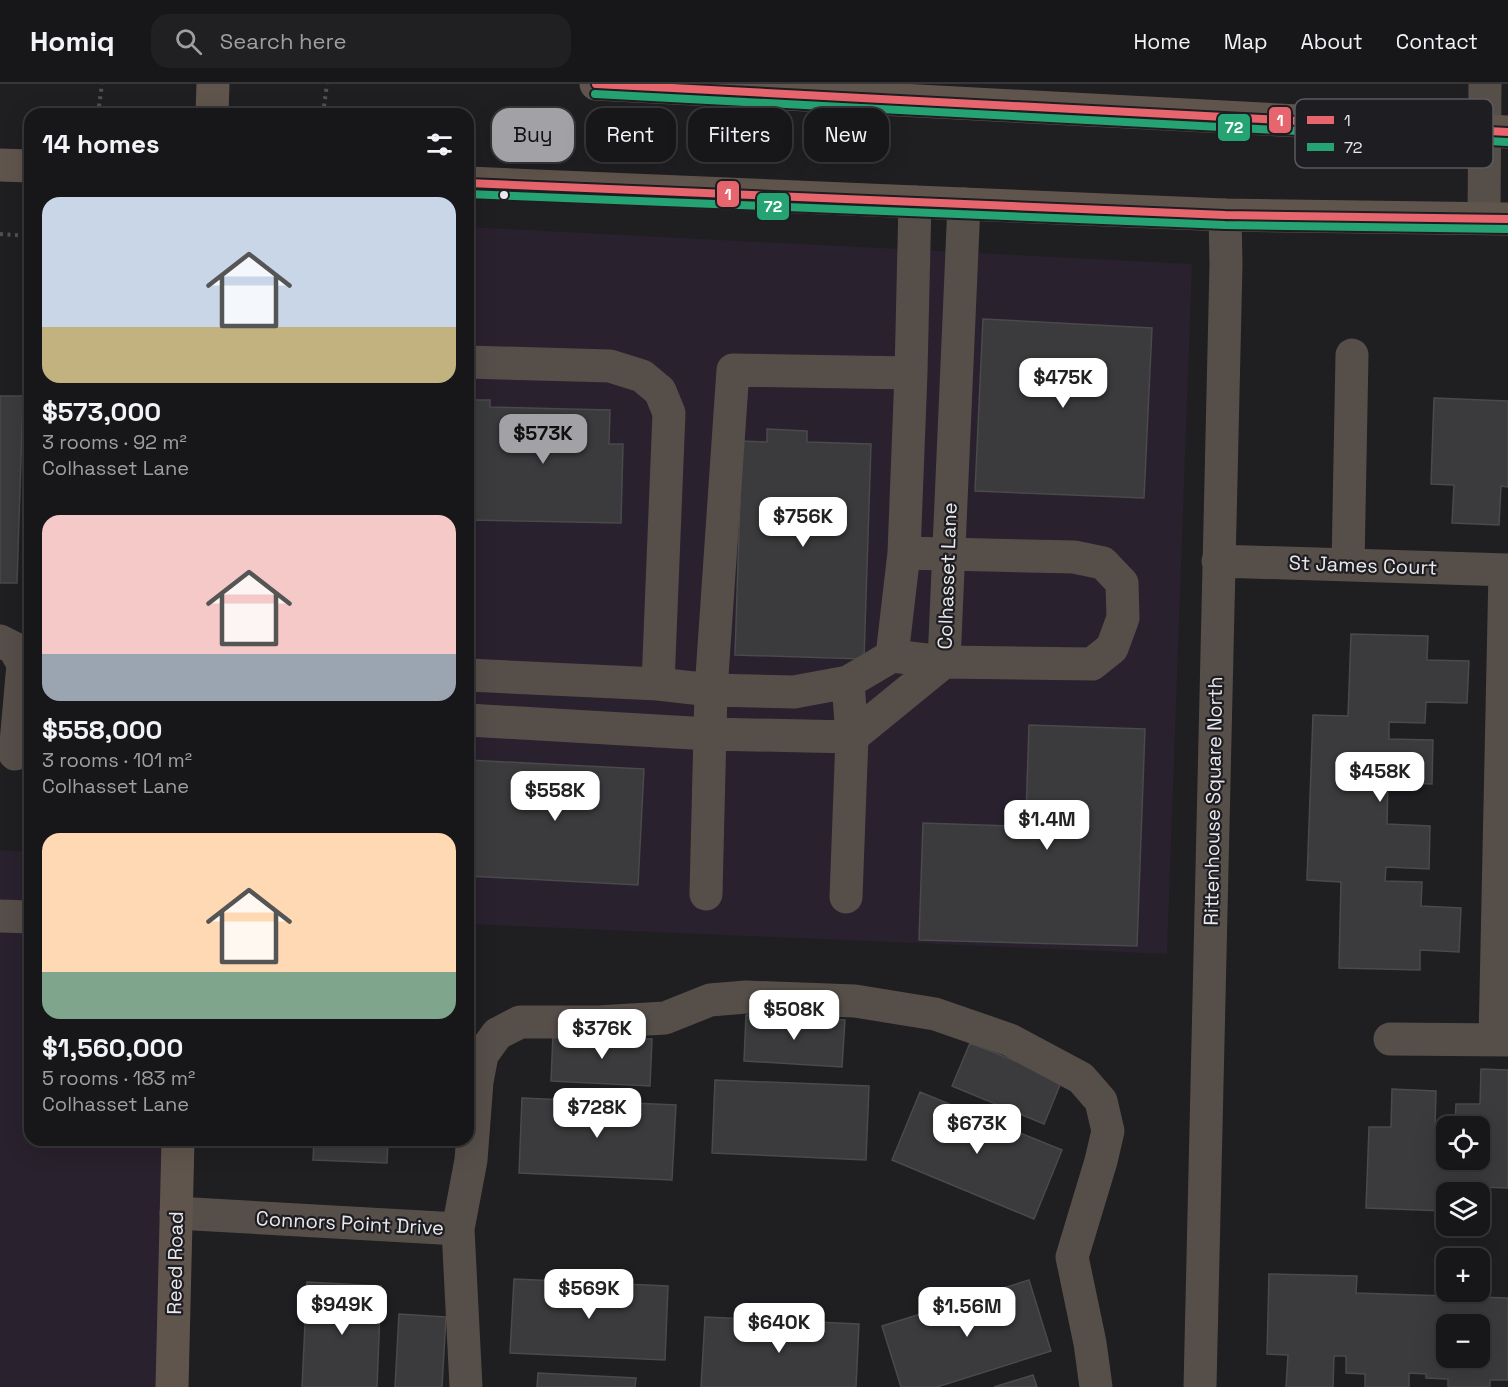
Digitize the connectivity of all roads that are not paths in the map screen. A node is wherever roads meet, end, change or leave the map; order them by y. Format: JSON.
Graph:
{"nodes":[{"id":1,"x":213,"y":84,"type":"edge"},
{"id":2,"x":596,"y":84,"type":"edge"},
{"id":3,"x":1485,"y":84,"type":"edge"},
{"id":4,"x":1488,"y":99,"type":"edge"},
{"id":5,"x":212,"y":108,"type":"edge"},
{"id":6,"x":1295,"y":121,"type":"edge"},
{"id":7,"x":1496,"y":132,"type":"edge"},
{"id":8,"x":0,"y":165,"type":"edge"},
{"id":9,"x":24,"y":166,"type":"edge"},
{"id":10,"x":474,"y":183,"type":"edge"},
{"id":11,"x":915,"y":202,"type":"junction"},
{"id":12,"x":964,"y":204,"type":"junction"},
{"id":13,"x":1225,"y":215,"type":"junction"},
{"id":14,"x":1496,"y":219,"type":"edge"},
{"id":15,"x":1352,"y":355,"type":"dead end"},
{"id":16,"x":474,"y":362,"type":"edge"},
{"id":17,"x":911,"y":373,"type":"junction"},
{"id":18,"x":904,"y":553,"type":"junction"},
{"id":19,"x":948,"y":554,"type":"junction"},
{"id":20,"x":1218,"y":561,"type":"junction"},
{"id":21,"x":1348,"y":565,"type":"junction"},
{"id":22,"x":1506,"y":570,"type":"edge"},
{"id":23,"x":0,"y":641,"type":"edge"},
{"id":24,"x":892,"y":656,"type":"junction"},
{"id":25,"x":944,"y":662,"type":"junction"},
{"id":26,"x":474,"y":675,"type":"edge"},
{"id":27,"x":848,"y":682,"type":"junction"},
{"id":28,"x":658,"y":684,"type":"junction"},
{"id":29,"x":711,"y":690,"type":"junction"},
{"id":30,"x":474,"y":720,"type":"edge"},
{"id":31,"x":709,"y":734,"type":"junction"},
{"id":32,"x":852,"y":737,"type":"junction"},
{"id":33,"x":15,"y":752,"type":"edge"},
{"id":34,"x":706,"y":894,"type":"dead end"},
{"id":35,"x":846,"y":897,"type":"dead end"},
{"id":36,"x":0,"y":916,"type":"edge"},
{"id":37,"x":24,"y":917,"type":"edge"},
{"id":38,"x":1390,"y":1039,"type":"dead end"},
{"id":39,"x":1502,"y":1040,"type":"edge"},
{"id":40,"x":474,"y":1121,"type":"edge"},
{"id":41,"x":178,"y":1146,"type":"edge"},
{"id":42,"x":472,"y":1146,"type":"edge"},
{"id":43,"x":176,"y":1213,"type":"junction"},
{"id":44,"x":458,"y":1229,"type":"junction"},
{"id":45,"x":172,"y":1387,"type":"edge"},
{"id":46,"x":466,"y":1387,"type":"edge"},
{"id":47,"x":1096,"y":1387,"type":"edge"},
{"id":48,"x":1200,"y":1387,"type":"edge"}],
"edges":[{"from":1,"to":5,"type":"main road"},
{"from":2,"to":6,"type":"main road"},
{"from":3,"to":4,"type":"street"},
{"from":7,"to":14,"type":"street"},
{"from":8,"to":9,"type":"main road"},
{"from":10,"to":11,"type":"main road"},
{"from":11,"to":12,"type":"main road"},
{"from":11,"to":17,"type":"street"},
{"from":12,"to":13,"type":"main road"},
{"from":12,"to":19,"type":"street","name":"Colhasset Lane"},
{"from":13,"to":14,"type":"main road"},
{"from":13,"to":20,"type":"street","name":"Rittenhouse Square North"},
{"from":15,"to":21,"type":"street"},
{"from":16,"to":28,"type":"street"},
{"from":17,"to":18,"type":"street"},
{"from":17,"to":29,"type":"street"},
{"from":18,"to":19,"type":"street"},
{"from":18,"to":24,"type":"street"},
{"from":19,"to":25,"type":"street","name":"Colhasset Lane"},
{"from":19,"to":25,"type":"street"},
{"from":20,"to":21,"type":"street","name":"St James Court"},
{"from":20,"to":48,"type":"street","name":"Rittenhouse Square North"},
{"from":21,"to":22,"type":"street","name":"St James Court"},
{"from":22,"to":39,"type":"street"},
{"from":23,"to":33,"type":"street"},
{"from":24,"to":25,"type":"street"},
{"from":24,"to":27,"type":"street"},
{"from":25,"to":32,"type":"street","name":"Colhasset Lane"},
{"from":26,"to":28,"type":"street"},
{"from":27,"to":29,"type":"street"},
{"from":27,"to":32,"type":"street"},
{"from":28,"to":29,"type":"street"},
{"from":29,"to":31,"type":"street"},
{"from":30,"to":31,"type":"street"},
{"from":31,"to":32,"type":"street"},
{"from":31,"to":34,"type":"street"},
{"from":32,"to":35,"type":"street"},
{"from":36,"to":37,"type":"street"},
{"from":38,"to":39,"type":"street"},
{"from":40,"to":47,"type":"street","name":"Connors Point Drive"},
{"from":41,"to":43,"type":"main road","name":"Reed Road"},
{"from":42,"to":44,"type":"street","name":"Connors Point Drive"},
{"from":43,"to":44,"type":"street","name":"Connors Point Drive"},
{"from":43,"to":45,"type":"main road","name":"Reed Road"},
{"from":44,"to":46,"type":"street"}]}
